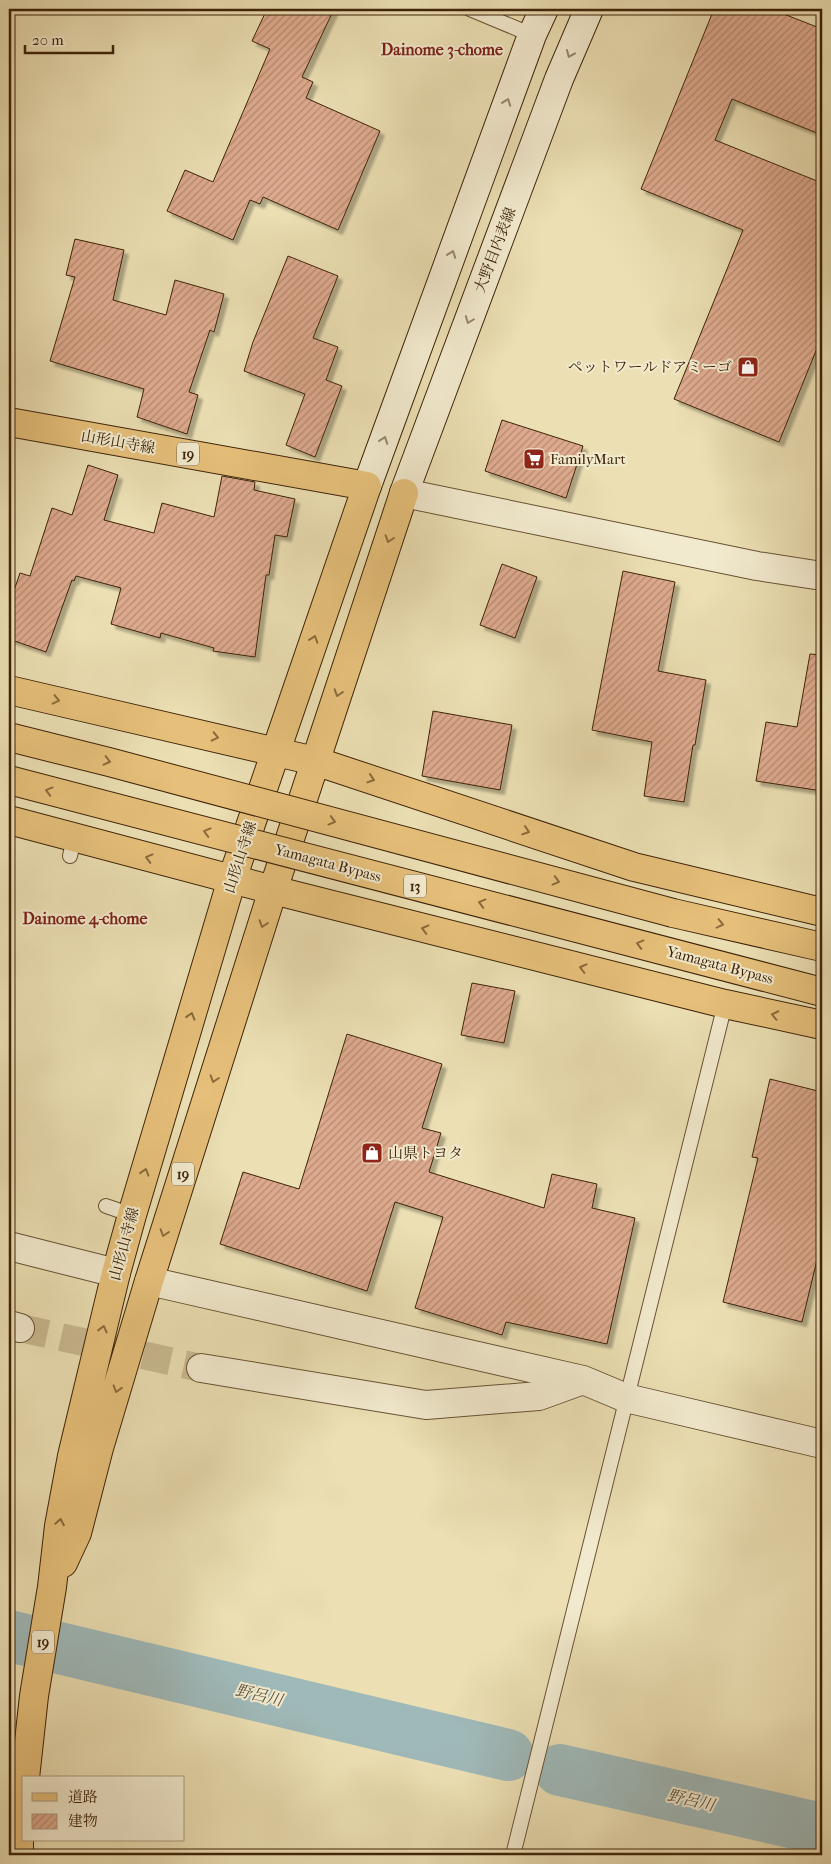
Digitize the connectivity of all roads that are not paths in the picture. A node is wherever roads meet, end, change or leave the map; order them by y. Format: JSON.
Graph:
{"nodes":[{"id":1,"x":470,"y":9,"type":"edge"},
{"id":2,"x":544,"y":9,"type":"edge"},
{"id":3,"x":588,"y":9,"type":"edge"},
{"id":4,"x":532,"y":35,"type":"junction"},
{"id":5,"x":9,"y":422,"type":"edge"},
{"id":6,"x":367,"y":486,"type":"junction"},
{"id":7,"x":404,"y":493,"type":"junction"},
{"id":8,"x":822,"y":576,"type":"edge"},
{"id":9,"x":9,"y":690,"type":"edge"},
{"id":10,"x":9,"y":737,"type":"edge"},
{"id":11,"x":276,"y":751,"type":"junction"},
{"id":12,"x":315,"y":761,"type":"junction"},
{"id":13,"x":9,"y":780,"type":"edge"},
{"id":14,"x":9,"y":820,"type":"edge"},
{"id":15,"x":232,"y":879,"type":"junction"},
{"id":16,"x":273,"y":890,"type":"junction"},
{"id":17,"x":822,"y":912,"type":"edge"},
{"id":18,"x":822,"y":947,"type":"edge"},
{"id":19,"x":822,"y":992,"type":"edge"},
{"id":20,"x":725,"y":1004,"type":"junction"},
{"id":21,"x":822,"y":1025,"type":"edge"},
{"id":22,"x":106,"y":1206,"type":"dead end"},
{"id":23,"x":132,"y":1215,"type":"junction"},
{"id":24,"x":9,"y":1246,"type":"edge"},
{"id":25,"x":116,"y":1273,"type":"junction"},
{"id":26,"x":149,"y":1281,"type":"junction"},
{"id":27,"x":201,"y":1368,"type":"tunnel mouth"},
{"id":28,"x":583,"y":1380,"type":"junction"},
{"id":29,"x":626,"y":1398,"type":"junction"},
{"id":30,"x":822,"y":1444,"type":"edge"},
{"id":31,"x":52,"y":1587,"type":"junction"},
{"id":32,"x":25,"y":1776,"type":"edge"},
{"id":33,"x":22,"y":1810,"type":"edge"},
{"id":34,"x":19,"y":1855,"type":"edge"},
{"id":35,"x":513,"y":1855,"type":"edge"}],
"edges":[{"from":1,"to":4,"type":"lane"},
{"from":2,"to":4,"type":"street"},
{"from":3,"to":7,"type":"street","name":"大野目内表線","one_way":true},
{"from":6,"to":4,"type":"street","one_way":true},
{"from":5,"to":6,"type":"main road","name":"山形山寺線","number":"19"},
{"from":11,"to":6,"type":"main road","name":"山形山寺線","number":"19","one_way":true},
{"from":7,"to":8,"type":"street"},
{"from":7,"to":12,"type":"main road","name":"山形山寺線","number":"19","one_way":true},
{"from":9,"to":11,"type":"main road","one_way":true},
{"from":10,"to":18,"type":"main road","one_way":true,"bridge":true},
{"from":11,"to":12,"type":"main road"},
{"from":11,"to":15,"type":"main road","name":"山形山寺線","number":"19"},
{"from":12,"to":16,"type":"main road","name":"山形山寺線","number":"19"},
{"from":12,"to":17,"type":"main road","one_way":true},
{"from":19,"to":13,"type":"main road","name":"Yamagata Bypass","number":"13","one_way":true,"bridge":true},
{"from":15,"to":14,"type":"main road","one_way":true},
{"from":15,"to":16,"type":"main road"},
{"from":23,"to":15,"type":"main road","name":"山形山寺線","number":"19","one_way":true},
{"from":20,"to":16,"type":"main road","one_way":true},
{"from":16,"to":26,"type":"main road","name":"山形山寺線","number":"19","one_way":true},
{"from":21,"to":20,"type":"main road","one_way":true},
{"from":20,"to":29,"type":"lane"},
{"from":22,"to":23,"type":"lane"},
{"from":23,"to":25,"type":"main road","name":"山形山寺線","number":"19"},
{"from":24,"to":25,"type":"street"},
{"from":31,"to":25,"type":"main road","name":"山形山寺線","number":"19","one_way":true},
{"from":26,"to":28,"type":"street"},
{"from":26,"to":31,"type":"main road","name":"山形山寺線","number":"19","one_way":true},
{"from":27,"to":28,"type":"street"},
{"from":28,"to":29,"type":"street"},
{"from":29,"to":30,"type":"street"},
{"from":29,"to":35,"type":"lane"},
{"from":31,"to":32,"type":"main road","name":"山形山寺線","number":"19"},
{"from":33,"to":34,"type":"main road"}]}
